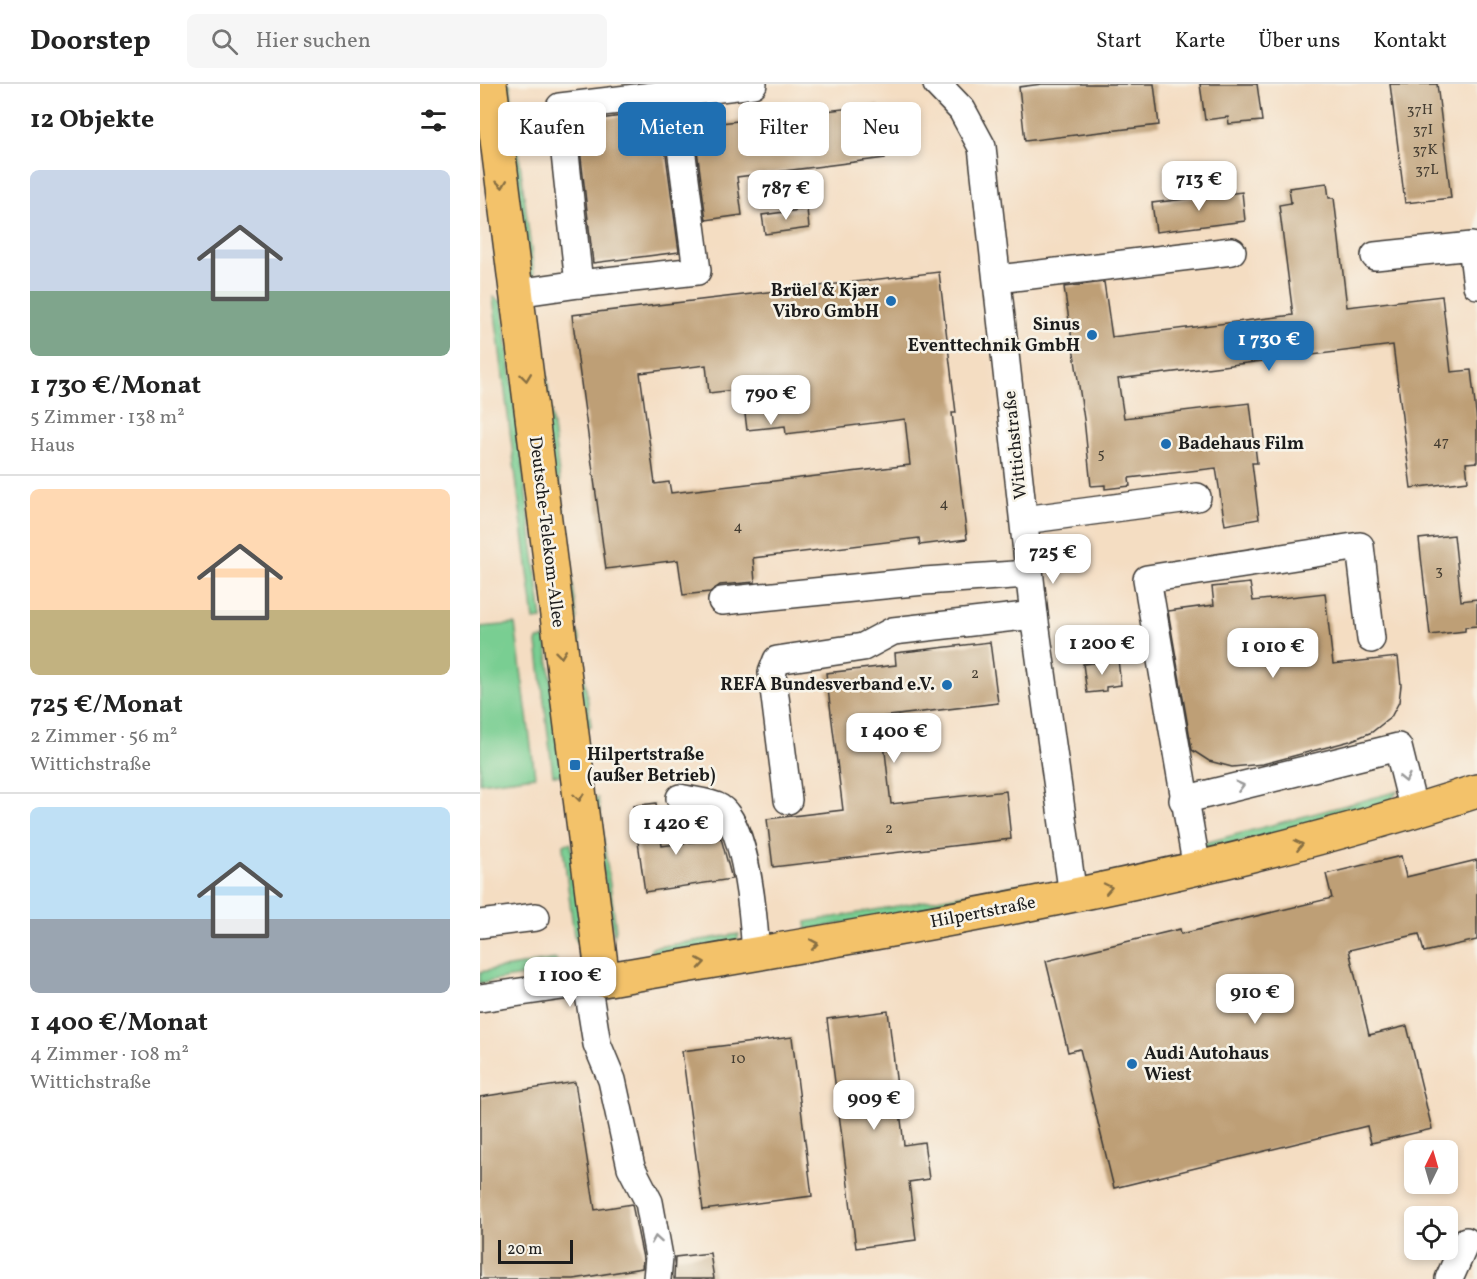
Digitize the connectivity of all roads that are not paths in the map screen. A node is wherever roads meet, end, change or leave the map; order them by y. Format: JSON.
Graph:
{"nodes":[{"id":1,"x":490,"y":84,"type":"edge"},
{"id":2,"x":753,"y":84,"type":"edge"},
{"id":3,"x":937,"y":84,"type":"edge"},
{"id":4,"x":674,"y":94,"type":"junction"},
{"id":5,"x":488,"y":133,"type":"edge"},
{"id":6,"x":1232,"y":251,"type":"dead end"},
{"id":7,"x":1375,"y":256,"type":"dead end"},
{"id":8,"x":998,"y":279,"type":"junction"},
{"id":9,"x":579,"y":284,"type":"junction"},
{"id":10,"x":1477,"y":285,"type":"edge"},
{"id":11,"x":516,"y":292,"type":"junction"},
{"id":12,"x":1197,"y":497,"type":"dead end"},
{"id":13,"x":1024,"y":520,"type":"junction"},
{"id":14,"x":1029,"y":574,"type":"junction"},
{"id":15,"x":722,"y":602,"type":"dead end"},
{"id":16,"x":1034,"y":615,"type":"junction"},
{"id":17,"x":1371,"y":639,"type":"dead end"},
{"id":18,"x":1477,"y":791,"type":"edge"},
{"id":19,"x":680,"y":798,"type":"dead end"},
{"id":20,"x":788,"y":800,"type":"dead end"},
{"id":21,"x":1183,"y":800,"type":"junction"},
{"id":22,"x":1413,"y":811,"type":"junction"},
{"id":23,"x":1197,"y":869,"type":"junction"},
{"id":24,"x":1073,"y":896,"type":"junction"},
{"id":25,"x":536,"y":917,"type":"dead end"},
{"id":26,"x":480,"y":924,"type":"edge"},
{"id":27,"x":756,"y":954,"type":"junction"},
{"id":28,"x":595,"y":981,"type":"junction"},
{"id":29,"x":480,"y":998,"type":"edge"},
{"id":30,"x":1466,"y":1241,"type":"dead end"},
{"id":31,"x":657,"y":1279,"type":"edge"},
{"id":32,"x":1449,"y":1279,"type":"edge"}],
"edges":[{"from":1,"to":5,"type":"main road","name":"Deutsche-Telekom-Allee"},
{"from":2,"to":4,"type":"street"},
{"from":3,"to":8,"type":"street","name":"Wittichstraße"},
{"from":4,"to":9,"type":"street"},
{"from":4,"to":9,"type":"street"},
{"from":5,"to":11,"type":"main road","name":"Deutsche-Telekom-Allee","one_way":true},
{"from":6,"to":8,"type":"street"},
{"from":7,"to":10,"type":"street"},
{"from":8,"to":13,"type":"street","name":"Wittichstraße"},
{"from":9,"to":11,"type":"street"},
{"from":11,"to":28,"type":"main road","name":"Deutsche-Telekom-Allee","one_way":true},
{"from":12,"to":13,"type":"street"},
{"from":13,"to":14,"type":"street","name":"Wittichstraße"},
{"from":14,"to":15,"type":"street"},
{"from":14,"to":16,"type":"street","name":"Wittichstraße"},
{"from":16,"to":20,"type":"street"},
{"from":16,"to":24,"type":"street","name":"Wittichstraße"},
{"from":17,"to":21,"type":"street"},
{"from":18,"to":22,"type":"main road","name":"Hilpertstraße"},
{"from":19,"to":27,"type":"street"},
{"from":21,"to":22,"type":"street","one_way":true},
{"from":21,"to":23,"type":"street"},
{"from":23,"to":22,"type":"main road","name":"Hilpertstraße","one_way":true},
{"from":24,"to":23,"type":"main road","name":"Hilpertstraße","one_way":true},
{"from":27,"to":24,"type":"main road","name":"Hilpertstraße","one_way":true},
{"from":25,"to":26,"type":"street"},
{"from":28,"to":27,"type":"main road","name":"Hilpertstraße","one_way":true},
{"from":28,"to":29,"type":"street","name":"Hilpertstraße"},
{"from":31,"to":28,"type":"street","one_way":true},
{"from":30,"to":32,"type":"street"}]}
